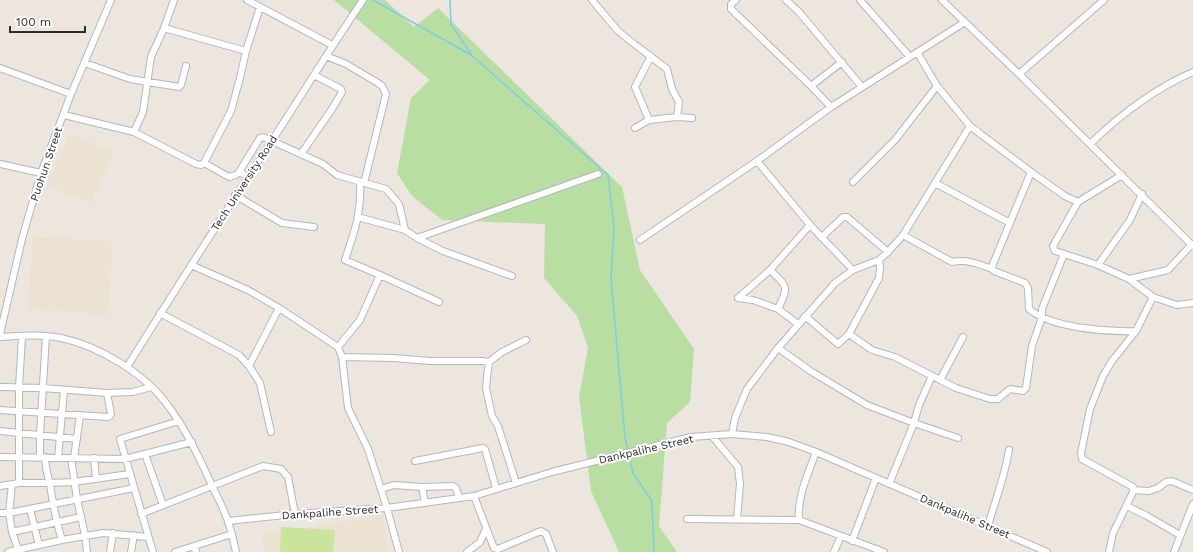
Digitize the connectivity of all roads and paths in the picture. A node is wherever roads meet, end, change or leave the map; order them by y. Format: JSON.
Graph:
{"nodes":[{"id":1,"x":111,"y":0,"type":"edge"},
{"id":2,"x":174,"y":0,"type":"edge"},
{"id":3,"x":247,"y":0,"type":"edge"},
{"id":4,"x":363,"y":0,"type":"edge"},
{"id":5,"x":592,"y":0,"type":"edge"},
{"id":6,"x":736,"y":0,"type":"edge"},
{"id":7,"x":786,"y":0,"type":"edge"},
{"id":8,"x":860,"y":0,"type":"edge"},
{"id":9,"x":942,"y":0,"type":"edge"},
{"id":10,"x":1104,"y":0,"type":"edge"},
{"id":11,"x":260,"y":7,"type":"junction"},
{"id":12,"x":965,"y":22,"type":"junction"},
{"id":13,"x":164,"y":28,"type":"junction"},
{"id":14,"x":332,"y":45,"type":"junction"},
{"id":15,"x":246,"y":51,"type":"junction"},
{"id":16,"x":917,"y":52,"type":"junction"},
{"id":17,"x":326,"y":56,"type":"junction"},
{"id":18,"x":651,"y":56,"type":"junction"},
{"id":19,"x":910,"y":57,"type":"junction"},
{"id":20,"x":842,"y":62,"type":"junction"},
{"id":21,"x":85,"y":63,"type":"junction"},
{"id":22,"x":186,"y":66,"type":"dead end"},
{"id":23,"x":0,"y":68,"type":"edge"},
{"id":24,"x":1193,"y":72,"type":"edge"},
{"id":25,"x":1019,"y":74,"type":"junction"},
{"id":26,"x":314,"y":75,"type":"junction"},
{"id":27,"x":147,"y":82,"type":"junction"},
{"id":28,"x":811,"y":86,"type":"junction"},
{"id":29,"x":937,"y":86,"type":"junction"},
{"id":30,"x":862,"y":87,"type":"junction"},
{"id":31,"x":72,"y":94,"type":"junction"},
{"id":32,"x":831,"y":108,"type":"junction"},
{"id":33,"x":64,"y":115,"type":"junction"},
{"id":34,"x":677,"y":117,"type":"junction"},
{"id":35,"x":692,"y":118,"type":"dead end"},
{"id":36,"x":650,"y":120,"type":"junction"},
{"id":37,"x":970,"y":126,"type":"junction"},
{"id":38,"x":635,"y":128,"type":"dead end"},
{"id":39,"x":134,"y":132,"type":"junction"},
{"id":40,"x":271,"y":141,"type":"junction"},
{"id":41,"x":1090,"y":144,"type":"junction"},
{"id":42,"x":301,"y":154,"type":"junction"},
{"id":43,"x":757,"y":161,"type":"junction"},
{"id":44,"x":204,"y":163,"type":"junction"},
{"id":45,"x":0,"y":164,"type":"edge"},
{"id":46,"x":239,"y":172,"type":"junction"},
{"id":47,"x":1031,"y":172,"type":"junction"},
{"id":48,"x":41,"y":173,"type":"junction"},
{"id":49,"x":598,"y":174,"type":"dead end"},
{"id":50,"x":1122,"y":175,"type":"junction"},
{"id":51,"x":248,"y":176,"type":"junction"},
{"id":52,"x":853,"y":182,"type":"dead end"},
{"id":53,"x":362,"y":183,"type":"junction"},
{"id":54,"x":935,"y":183,"type":"junction"},
{"id":55,"x":1142,"y":194,"type":"junction"},
{"id":56,"x":235,"y":196,"type":"junction"},
{"id":57,"x":1078,"y":202,"type":"junction"},
{"id":58,"x":358,"y":217,"type":"junction"},
{"id":59,"x":1010,"y":223,"type":"junction"},
{"id":60,"x":810,"y":225,"type":"junction"},
{"id":61,"x":314,"y":227,"type":"dead end"},
{"id":62,"x":405,"y":230,"type":"junction"},
{"id":63,"x":903,"y":235,"type":"junction"},
{"id":64,"x":822,"y":237,"type":"junction"},
{"id":65,"x":417,"y":238,"type":"junction"},
{"id":66,"x":640,"y":240,"type":"dead end"},
{"id":67,"x":1192,"y":245,"type":"edge"},
{"id":68,"x":888,"y":252,"type":"junction"},
{"id":69,"x":1064,"y":254,"type":"junction"},
{"id":70,"x":879,"y":260,"type":"junction"},
{"id":71,"x":191,"y":265,"type":"junction"},
{"id":72,"x":1098,"y":266,"type":"junction"},
{"id":73,"x":992,"y":269,"type":"junction"},
{"id":74,"x":770,"y":270,"type":"junction"},
{"id":75,"x":853,"y":270,"type":"junction"},
{"id":76,"x":380,"y":275,"type":"junction"},
{"id":77,"x":512,"y":276,"type":"dead end"},
{"id":78,"x":1128,"y":279,"type":"junction"},
{"id":79,"x":1153,"y":297,"type":"junction"},
{"id":80,"x":439,"y":302,"type":"dead end"},
{"id":81,"x":1193,"y":303,"type":"edge"},
{"id":82,"x":279,"y":308,"type":"junction"},
{"id":83,"x":778,"y":309,"type":"junction"},
{"id":84,"x":160,"y":313,"type":"junction"},
{"id":85,"x":805,"y":316,"type":"junction"},
{"id":86,"x":1042,"y":317,"type":"junction"},
{"id":87,"x":798,"y":324,"type":"junction"},
{"id":88,"x":1136,"y":331,"type":"junction"},
{"id":89,"x":849,"y":334,"type":"junction"},
{"id":90,"x":0,"y":335,"type":"edge"},
{"id":91,"x":22,"y":336,"type":"junction"},
{"id":92,"x":46,"y":336,"type":"junction"},
{"id":93,"x":963,"y":337,"type":"dead end"},
{"id":94,"x":526,"y":340,"type":"dead end"},
{"id":95,"x":338,"y":347,"type":"junction"},
{"id":96,"x":778,"y":348,"type":"junction"},
{"id":97,"x":342,"y":357,"type":"junction"},
{"id":98,"x":489,"y":362,"type":"junction"},
{"id":99,"x":248,"y":366,"type":"junction"},
{"id":100,"x":127,"y":367,"type":"junction"},
{"id":101,"x":932,"y":376,"type":"junction"},
{"id":102,"x":940,"y":380,"type":"junction"},
{"id":103,"x":0,"y":387,"type":"edge"},
{"id":104,"x":151,"y":387,"type":"junction"},
{"id":105,"x":19,"y":388,"type":"junction"},
{"id":106,"x":43,"y":388,"type":"junction"},
{"id":107,"x":64,"y":390,"type":"junction"},
{"id":108,"x":107,"y":393,"type":"junction"},
{"id":109,"x":0,"y":410,"type":"edge"},
{"id":110,"x":19,"y":410,"type":"junction"},
{"id":111,"x":42,"y":412,"type":"junction"},
{"id":112,"x":62,"y":414,"type":"junction"},
{"id":113,"x":80,"y":416,"type":"junction"},
{"id":114,"x":179,"y":421,"type":"junction"},
{"id":115,"x":914,"y":423,"type":"junction"},
{"id":116,"x":0,"y":431,"type":"edge"},
{"id":117,"x":19,"y":432,"type":"junction"},
{"id":118,"x":271,"y":432,"type":"dead end"},
{"id":119,"x":40,"y":434,"type":"junction"},
{"id":120,"x":732,"y":434,"type":"junction"},
{"id":121,"x":712,"y":436,"type":"junction"},
{"id":122,"x":60,"y":437,"type":"junction"},
{"id":123,"x":958,"y":438,"type":"dead end"},
{"id":124,"x":77,"y":439,"type":"junction"},
{"id":125,"x":192,"y":442,"type":"junction"},
{"id":126,"x":1009,"y":450,"type":"dead end"},
{"id":127,"x":816,"y":452,"type":"junction"},
{"id":128,"x":145,"y":454,"type":"junction"},
{"id":129,"x":0,"y":456,"type":"edge"},
{"id":130,"x":18,"y":457,"type":"junction"},
{"id":131,"x":42,"y":457,"type":"junction"},
{"id":132,"x":58,"y":458,"type":"junction"},
{"id":133,"x":73,"y":458,"type":"junction"},
{"id":134,"x":94,"y":458,"type":"junction"},
{"id":135,"x":125,"y":459,"type":"junction"},
{"id":136,"x":415,"y":461,"type":"dead end"},
{"id":137,"x":129,"y":474,"type":"junction"},
{"id":138,"x":876,"y":478,"type":"junction"},
{"id":139,"x":96,"y":479,"type":"junction"},
{"id":140,"x":74,"y":482,"type":"junction"},
{"id":141,"x":50,"y":483,"type":"junction"},
{"id":142,"x":516,"y":483,"type":"junction"},
{"id":143,"x":16,"y":484,"type":"junction"},
{"id":144,"x":889,"y":484,"type":"junction"},
{"id":145,"x":0,"y":486,"type":"edge"},
{"id":146,"x":212,"y":486,"type":"junction"},
{"id":147,"x":422,"y":487,"type":"junction"},
{"id":148,"x":134,"y":488,"type":"junction"},
{"id":149,"x":496,"y":488,"type":"junction"},
{"id":150,"x":381,"y":489,"type":"junction"},
{"id":151,"x":1133,"y":490,"type":"junction"},
{"id":152,"x":1193,"y":490,"type":"edge"},
{"id":153,"x":474,"y":496,"type":"junction"},
{"id":154,"x":459,"y":498,"type":"junction"},
{"id":155,"x":77,"y":499,"type":"junction"},
{"id":156,"x":425,"y":503,"type":"junction"},
{"id":157,"x":52,"y":504,"type":"junction"},
{"id":158,"x":163,"y":505,"type":"junction"},
{"id":159,"x":1126,"y":506,"type":"junction"},
{"id":160,"x":1193,"y":506,"type":"edge"},
{"id":161,"x":30,"y":508,"type":"junction"},
{"id":162,"x":387,"y":508,"type":"junction"},
{"id":163,"x":0,"y":513,"type":"edge"},
{"id":164,"x":9,"y":513,"type":"junction"},
{"id":165,"x":141,"y":514,"type":"junction"},
{"id":166,"x":295,"y":514,"type":"junction"},
{"id":167,"x":81,"y":517,"type":"junction"},
{"id":168,"x":687,"y":519,"type":"dead end"},
{"id":169,"x":737,"y":519,"type":"junction"},
{"id":170,"x":799,"y":520,"type":"junction"},
{"id":171,"x":228,"y":521,"type":"junction"},
{"id":172,"x":56,"y":522,"type":"junction"},
{"id":173,"x":35,"y":526,"type":"junction"},
{"id":174,"x":988,"y":526,"type":"junction"},
{"id":175,"x":486,"y":529,"type":"junction"},
{"id":176,"x":12,"y":532,"type":"junction"},
{"id":177,"x":113,"y":533,"type":"junction"},
{"id":178,"x":232,"y":534,"type":"junction"},
{"id":179,"x":134,"y":535,"type":"junction"},
{"id":180,"x":1180,"y":535,"type":"junction"},
{"id":181,"x":85,"y":536,"type":"junction"},
{"id":182,"x":841,"y":536,"type":"junction"},
{"id":183,"x":148,"y":537,"type":"junction"},
{"id":184,"x":62,"y":540,"type":"junction"},
{"id":185,"x":852,"y":540,"type":"junction"},
{"id":186,"x":40,"y":545,"type":"junction"},
{"id":187,"x":195,"y":549,"type":"edge"},
{"id":188,"x":18,"y":551,"type":"edge"},
{"id":189,"x":8,"y":552,"type":"edge"},
{"id":190,"x":42,"y":552,"type":"edge"},
{"id":191,"x":87,"y":552,"type":"edge"},
{"id":192,"x":110,"y":552,"type":"edge"},
{"id":193,"x":130,"y":552,"type":"edge"},
{"id":194,"x":153,"y":552,"type":"edge"},
{"id":195,"x":176,"y":552,"type":"edge"},
{"id":196,"x":236,"y":552,"type":"edge"},
{"id":197,"x":399,"y":552,"type":"edge"},
{"id":198,"x":467,"y":552,"type":"edge"},
{"id":199,"x":553,"y":552,"type":"edge"},
{"id":200,"x":834,"y":552,"type":"edge"},
{"id":201,"x":884,"y":552,"type":"edge"},
{"id":202,"x":1047,"y":552,"type":"edge"},
{"id":203,"x":1108,"y":552,"type":"edge"},
{"id":204,"x":1174,"y":552,"type":"edge"}],
"edges":[{"from":1,"to":21,"type":"street","name":"Puohun Street"},
{"from":2,"to":13,"type":"street"},
{"from":3,"to":11,"type":"street"},
{"from":4,"to":14,"type":"street","name":"Tech University Road"},
{"from":5,"to":18,"type":"street"},
{"from":6,"to":28,"type":"street"},
{"from":7,"to":20,"type":"street"},
{"from":8,"to":19,"type":"street"},
{"from":9,"to":12,"type":"street"},
{"from":10,"to":25,"type":"street"},
{"from":11,"to":14,"type":"street"},
{"from":11,"to":15,"type":"street"},
{"from":12,"to":16,"type":"street"},
{"from":12,"to":25,"type":"street"},
{"from":13,"to":15,"type":"street"},
{"from":13,"to":27,"type":"street"},
{"from":14,"to":17,"type":"street","name":"Tech University Road"},
{"from":15,"to":44,"type":"street"},
{"from":16,"to":19,"type":"street"},
{"from":16,"to":29,"type":"street"},
{"from":17,"to":26,"type":"street","name":"Tech University Road"},
{"from":17,"to":53,"type":"street"},
{"from":18,"to":34,"type":"street"},
{"from":18,"to":36,"type":"street"},
{"from":19,"to":30,"type":"street"},
{"from":20,"to":28,"type":"street"},
{"from":20,"to":30,"type":"street"},
{"from":21,"to":27,"type":"street"},
{"from":21,"to":31,"type":"street","name":"Puohun Street"},
{"from":22,"to":27,"type":"street"},
{"from":23,"to":31,"type":"street"},
{"from":24,"to":41,"type":"street"},
{"from":25,"to":41,"type":"street"},
{"from":26,"to":40,"type":"street","name":"Tech University Road"},
{"from":26,"to":42,"type":"street"},
{"from":27,"to":39,"type":"street"},
{"from":28,"to":32,"type":"street"},
{"from":29,"to":37,"type":"street"},
{"from":29,"to":52,"type":"street"},
{"from":30,"to":32,"type":"street"},
{"from":31,"to":33,"type":"street","name":"Puohun Street"},
{"from":32,"to":43,"type":"street"},
{"from":33,"to":39,"type":"street"},
{"from":33,"to":48,"type":"street","name":"Puohun Street"},
{"from":34,"to":35,"type":"street"},
{"from":34,"to":36,"type":"street"},
{"from":36,"to":38,"type":"street"},
{"from":37,"to":47,"type":"street"},
{"from":37,"to":54,"type":"street"},
{"from":39,"to":44,"type":"street"},
{"from":40,"to":42,"type":"street"},
{"from":40,"to":46,"type":"street"},
{"from":40,"to":51,"type":"street","name":"Tech University Road"},
{"from":41,"to":50,"type":"street"},
{"from":42,"to":53,"type":"street"},
{"from":43,"to":60,"type":"street"},
{"from":43,"to":66,"type":"street"},
{"from":44,"to":46,"type":"street"},
{"from":45,"to":48,"type":"street"},
{"from":46,"to":51,"type":"street"},
{"from":47,"to":57,"type":"street"},
{"from":47,"to":59,"type":"street"},
{"from":48,"to":90,"type":"street","name":"Puohun Street"},
{"from":49,"to":65,"type":"street"},
{"from":50,"to":55,"type":"street"},
{"from":50,"to":57,"type":"street"},
{"from":51,"to":56,"type":"street","name":"Tech University Road"},
{"from":53,"to":58,"type":"street"},
{"from":53,"to":62,"type":"street"},
{"from":54,"to":59,"type":"street"},
{"from":54,"to":63,"type":"street"},
{"from":55,"to":67,"type":"street"},
{"from":55,"to":72,"type":"street"},
{"from":56,"to":61,"type":"street"},
{"from":56,"to":71,"type":"street","name":"Tech University Road"},
{"from":57,"to":69,"type":"street"},
{"from":58,"to":62,"type":"street"},
{"from":58,"to":76,"type":"street"},
{"from":59,"to":73,"type":"street"},
{"from":60,"to":64,"type":"street"},
{"from":60,"to":74,"type":"street"},
{"from":62,"to":65,"type":"street"},
{"from":63,"to":68,"type":"street"},
{"from":63,"to":73,"type":"street"},
{"from":64,"to":68,"type":"street"},
{"from":64,"to":75,"type":"street"},
{"from":65,"to":77,"type":"street"},
{"from":67,"to":78,"type":"street"},
{"from":68,"to":70,"type":"street"},
{"from":69,"to":72,"type":"street"},
{"from":69,"to":86,"type":"street"},
{"from":70,"to":75,"type":"street"},
{"from":70,"to":89,"type":"street"},
{"from":71,"to":82,"type":"street"},
{"from":71,"to":84,"type":"street","name":"Tech University Road"},
{"from":72,"to":78,"type":"street"},
{"from":73,"to":86,"type":"street"},
{"from":74,"to":83,"type":"street"},
{"from":74,"to":83,"type":"street"},
{"from":75,"to":85,"type":"street"},
{"from":76,"to":80,"type":"street"},
{"from":76,"to":95,"type":"street"},
{"from":78,"to":79,"type":"street"},
{"from":79,"to":81,"type":"street"},
{"from":79,"to":88,"type":"street"},
{"from":82,"to":95,"type":"street"},
{"from":82,"to":99,"type":"street"},
{"from":83,"to":87,"type":"street"},
{"from":84,"to":99,"type":"street"},
{"from":84,"to":100,"type":"street","name":"Tech University Road"},
{"from":85,"to":87,"type":"street"},
{"from":85,"to":89,"type":"street"},
{"from":86,"to":88,"type":"street"},
{"from":86,"to":102,"type":"street"},
{"from":87,"to":96,"type":"street"},
{"from":88,"to":151,"type":"street"},
{"from":89,"to":101,"type":"street"},
{"from":90,"to":91,"type":"street"},
{"from":91,"to":92,"type":"street"},
{"from":91,"to":105,"type":"street"},
{"from":92,"to":100,"type":"street"},
{"from":92,"to":106,"type":"street"},
{"from":93,"to":102,"type":"street"},
{"from":94,"to":98,"type":"street"},
{"from":95,"to":97,"type":"street"},
{"from":96,"to":115,"type":"street"},
{"from":96,"to":120,"type":"street"},
{"from":97,"to":98,"type":"street"},
{"from":97,"to":150,"type":"street"},
{"from":98,"to":142,"type":"street"},
{"from":99,"to":118,"type":"street"},
{"from":100,"to":104,"type":"street"},
{"from":101,"to":102,"type":"street"},
{"from":101,"to":115,"type":"street"},
{"from":103,"to":105,"type":"street"},
{"from":104,"to":108,"type":"street"},
{"from":104,"to":114,"type":"street"},
{"from":105,"to":106,"type":"street"},
{"from":105,"to":110,"type":"street"},
{"from":106,"to":107,"type":"street"},
{"from":106,"to":111,"type":"street"},
{"from":107,"to":108,"type":"street"},
{"from":107,"to":112,"type":"street"},
{"from":108,"to":113,"type":"street"},
{"from":109,"to":110,"type":"street"},
{"from":110,"to":111,"type":"street"},
{"from":110,"to":117,"type":"street"},
{"from":111,"to":112,"type":"street"},
{"from":111,"to":119,"type":"street"},
{"from":112,"to":113,"type":"street"},
{"from":112,"to":122,"type":"street"},
{"from":113,"to":124,"type":"street"},
{"from":114,"to":125,"type":"street"},
{"from":114,"to":135,"type":"street"},
{"from":115,"to":123,"type":"street"},
{"from":115,"to":144,"type":"street"},
{"from":116,"to":117,"type":"street"},
{"from":117,"to":119,"type":"street"},
{"from":117,"to":130,"type":"street"},
{"from":119,"to":122,"type":"street"},
{"from":119,"to":131,"type":"street"},
{"from":120,"to":121,"type":"street","name":"Dankpalihe Street"},
{"from":120,"to":127,"type":"street","name":"Dankpalihe Street"},
{"from":121,"to":142,"type":"street","name":"Dankpalihe Street"},
{"from":121,"to":169,"type":"street"},
{"from":122,"to":124,"type":"street"},
{"from":122,"to":132,"type":"street"},
{"from":124,"to":133,"type":"street"},
{"from":125,"to":128,"type":"street"},
{"from":125,"to":146,"type":"street"},
{"from":126,"to":174,"type":"street"},
{"from":127,"to":138,"type":"street","name":"Dankpalihe Street"},
{"from":127,"to":170,"type":"street"},
{"from":128,"to":135,"type":"street"},
{"from":128,"to":158,"type":"street"},
{"from":129,"to":130,"type":"street"},
{"from":130,"to":131,"type":"street"},
{"from":130,"to":143,"type":"street"},
{"from":131,"to":132,"type":"street"},
{"from":131,"to":141,"type":"street"},
{"from":132,"to":133,"type":"street"},
{"from":133,"to":134,"type":"street"},
{"from":133,"to":140,"type":"street"},
{"from":134,"to":135,"type":"street"},
{"from":134,"to":139,"type":"street"},
{"from":135,"to":137,"type":"street"},
{"from":136,"to":149,"type":"street"},
{"from":137,"to":139,"type":"street"},
{"from":137,"to":148,"type":"street"},
{"from":138,"to":144,"type":"street","name":"Dankpalihe Street"},
{"from":138,"to":185,"type":"street"},
{"from":139,"to":140,"type":"street"},
{"from":140,"to":141,"type":"street"},
{"from":140,"to":155,"type":"street"},
{"from":141,"to":143,"type":"street"},
{"from":141,"to":157,"type":"street"},
{"from":142,"to":149,"type":"street","name":"Dankpalihe Street"},
{"from":143,"to":145,"type":"street"},
{"from":143,"to":164,"type":"street"},
{"from":144,"to":174,"type":"street","name":"Dankpalihe Street"},
{"from":146,"to":158,"type":"street"},
{"from":146,"to":166,"type":"street"},
{"from":146,"to":171,"type":"street"},
{"from":147,"to":150,"type":"street"},
{"from":147,"to":154,"type":"street"},
{"from":147,"to":156,"type":"street"},
{"from":148,"to":155,"type":"street"},
{"from":148,"to":165,"type":"street"},
{"from":149,"to":153,"type":"street","name":"Dankpalihe Street"},
{"from":150,"to":162,"type":"street"},
{"from":151,"to":152,"type":"street"},
{"from":151,"to":159,"type":"street"},
{"from":153,"to":154,"type":"street","name":"Dankpalihe Street"},
{"from":153,"to":175,"type":"street"},
{"from":154,"to":156,"type":"street","name":"Dankpalihe Street"},
{"from":155,"to":157,"type":"street"},
{"from":155,"to":167,"type":"street"},
{"from":156,"to":162,"type":"street","name":"Dankpalihe Street"},
{"from":157,"to":161,"type":"street"},
{"from":157,"to":172,"type":"street"},
{"from":158,"to":165,"type":"street"},
{"from":159,"to":180,"type":"street"},
{"from":159,"to":203,"type":"street"},
{"from":160,"to":180,"type":"street"},
{"from":161,"to":164,"type":"street"},
{"from":161,"to":173,"type":"street"},
{"from":162,"to":166,"type":"street","name":"Dankpalihe Street"},
{"from":162,"to":197,"type":"street"},
{"from":163,"to":164,"type":"street"},
{"from":164,"to":176,"type":"street"},
{"from":165,"to":183,"type":"street"},
{"from":166,"to":171,"type":"street","name":"Dankpalihe Street"},
{"from":167,"to":172,"type":"street"},
{"from":167,"to":181,"type":"street"},
{"from":168,"to":169,"type":"street"},
{"from":169,"to":170,"type":"street"},
{"from":170,"to":182,"type":"street"},
{"from":171,"to":178,"type":"street"},
{"from":172,"to":173,"type":"street"},
{"from":172,"to":184,"type":"street"},
{"from":173,"to":176,"type":"street"},
{"from":173,"to":186,"type":"street"},
{"from":174,"to":202,"type":"street","name":"Dankpalihe Street"},
{"from":175,"to":198,"type":"street"},
{"from":175,"to":199,"type":"street"},
{"from":176,"to":188,"type":"street"},
{"from":177,"to":179,"type":"street"},
{"from":177,"to":181,"type":"street"},
{"from":177,"to":192,"type":"street"},
{"from":178,"to":187,"type":"street"},
{"from":178,"to":196,"type":"street"},
{"from":179,"to":183,"type":"street"},
{"from":179,"to":193,"type":"street"},
{"from":180,"to":204,"type":"street"},
{"from":181,"to":184,"type":"street"},
{"from":181,"to":191,"type":"street"},
{"from":182,"to":185,"type":"street"},
{"from":182,"to":200,"type":"street"},
{"from":183,"to":194,"type":"street"},
{"from":184,"to":186,"type":"street"},
{"from":185,"to":201,"type":"street"},
{"from":186,"to":188,"type":"street"},
{"from":186,"to":190,"type":"street"},
{"from":187,"to":195,"type":"street"},
{"from":188,"to":189,"type":"street"}]}
